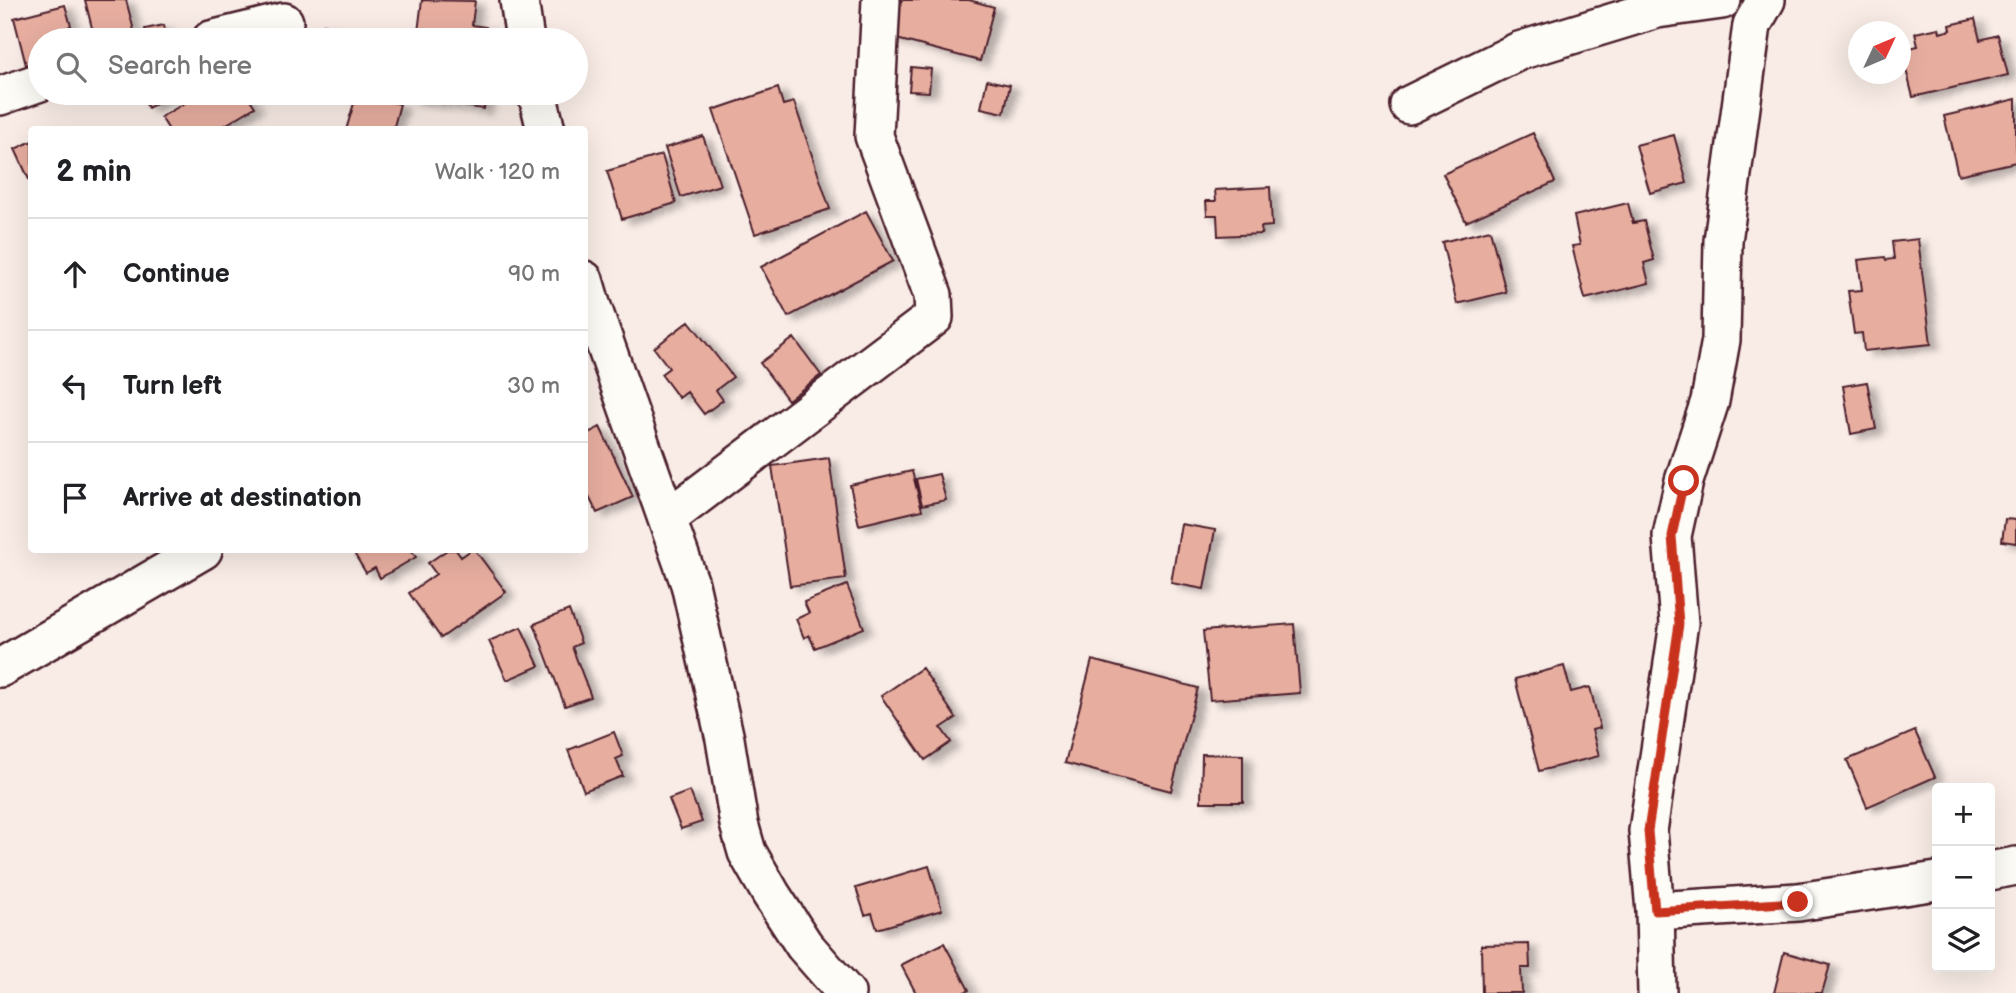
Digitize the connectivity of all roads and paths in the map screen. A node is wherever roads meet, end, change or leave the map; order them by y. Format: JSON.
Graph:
{"nodes":[{"id":1,"x":519,"y":0,"type":"edge"},
{"id":2,"x":881,"y":0,"type":"edge"},
{"id":3,"x":1722,"y":0,"type":"edge"},
{"id":4,"x":1766,"y":0,"type":"edge"},
{"id":5,"x":284,"y":22,"type":"dead end"},
{"id":6,"x":260,"y":28,"type":"edge"},
{"id":7,"x":523,"y":28,"type":"edge"},
{"id":8,"x":28,"y":86,"type":"edge"},
{"id":9,"x":0,"y":96,"type":"edge"},
{"id":10,"x":540,"y":105,"type":"edge"},
{"id":11,"x":1409,"y":105,"type":"dead end"},
{"id":12,"x":545,"y":126,"type":"edge"},
{"id":13,"x":588,"y":307,"type":"edge"},
{"id":14,"x":593,"y":341,"type":"edge"},
{"id":15,"x":668,"y":518,"type":"junction"},
{"id":16,"x":198,"y":553,"type":"edge"},
{"id":17,"x":0,"y":668,"type":"edge"},
{"id":18,"x":2016,"y":866,"type":"edge"},
{"id":19,"x":1995,"y":870,"type":"edge"},
{"id":20,"x":1932,"y":882,"type":"edge"},
{"id":21,"x":1655,"y":911,"type":"junction"},
{"id":22,"x":846,"y":993,"type":"edge"},
{"id":23,"x":1657,"y":993,"type":"edge"}],
"edges":[{"from":1,"to":7,"type":"street"},
{"from":2,"to":15,"type":"street"},
{"from":3,"to":11,"type":"street"},
{"from":4,"to":21,"type":"street"},
{"from":5,"to":6,"type":"street"},
{"from":8,"to":9,"type":"street"},
{"from":10,"to":12,"type":"street"},
{"from":13,"to":14,"type":"street"},
{"from":14,"to":15,"type":"street"},
{"from":15,"to":22,"type":"street"},
{"from":16,"to":17,"type":"street"},
{"from":18,"to":19,"type":"street"},
{"from":20,"to":21,"type":"street"},
{"from":21,"to":23,"type":"street"}]}
